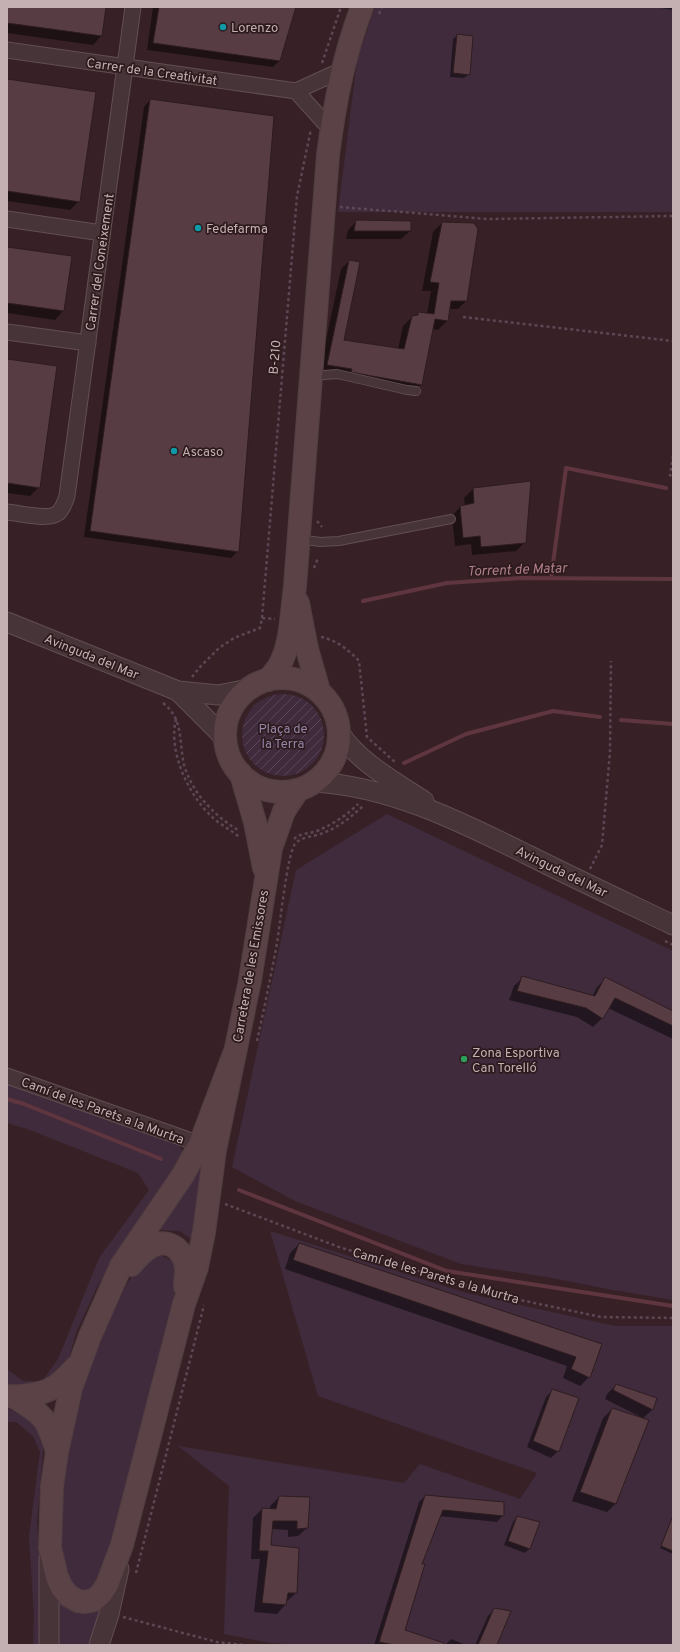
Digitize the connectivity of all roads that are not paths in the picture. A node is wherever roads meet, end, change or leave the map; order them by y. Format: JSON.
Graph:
{"nodes":[{"id":1,"x":133,"y":7,"type":"edge"},
{"id":2,"x":362,"y":7,"type":"edge"},
{"id":3,"x":7,"y":50,"type":"edge"},
{"id":4,"x":125,"y":67,"type":"junction"},
{"id":5,"x":332,"y":67,"type":"junction"},
{"id":6,"x":296,"y":91,"type":"junction"},
{"id":7,"x":332,"y":131,"type":"junction"},
{"id":8,"x":7,"y":219,"type":"edge"},
{"id":9,"x":102,"y":233,"type":"junction"},
{"id":10,"x":7,"y":332,"type":"edge"},
{"id":11,"x":88,"y":343,"type":"junction"},
{"id":12,"x":311,"y":376,"type":"junction"},
{"id":13,"x":416,"y":391,"type":"dead end"},
{"id":14,"x":7,"y":512,"type":"edge"},
{"id":15,"x":451,"y":518,"type":"dead end"},
{"id":16,"x":298,"y":539,"type":"junction"},
{"id":17,"x":295,"y":586,"type":"junction"},
{"id":18,"x":7,"y":622,"type":"edge"},
{"id":19,"x":258,"y":684,"type":"junction"},
{"id":20,"x":183,"y":686,"type":"junction"},
{"id":21,"x":319,"y":691,"type":"junction"},
{"id":22,"x":339,"y":732,"type":"junction"},
{"id":23,"x":226,"y":741,"type":"junction"},
{"id":24,"x":241,"y":774,"type":"junction"},
{"id":25,"x":306,"y":786,"type":"junction"},
{"id":26,"x":450,"y":818,"type":"junction"},
{"id":27,"x":265,"y":878,"type":"junction"},
{"id":28,"x":673,"y":925,"type":"edge"},
{"id":29,"x":234,"y":1054,"type":"junction"},
{"id":30,"x":7,"y":1076,"type":"edge"},
{"id":31,"x":200,"y":1144,"type":"junction"},
{"id":32,"x":113,"y":1287,"type":"junction"},
{"id":33,"x":184,"y":1304,"type":"junction"},
{"id":34,"x":79,"y":1363,"type":"junction"},
{"id":35,"x":10,"y":1396,"type":"edge"},
{"id":36,"x":57,"y":1452,"type":"junction"},
{"id":37,"x":122,"y":1545,"type":"junction"},
{"id":38,"x":50,"y":1548,"type":"junction"},
{"id":39,"x":49,"y":1645,"type":"edge"},
{"id":40,"x":99,"y":1645,"type":"edge"}],
"edges":[{"from":1,"to":4,"type":"street","name":"Carrer del Coneixement"},
{"from":2,"to":5,"type":"main road"},
{"from":3,"to":4,"type":"street","name":"Carrer de la Creativitat"},
{"from":4,"to":6,"type":"street","name":"Carrer de la Creativitat"},
{"from":4,"to":9,"type":"street","name":"Carrer del Coneixement"},
{"from":5,"to":6,"type":"street"},
{"from":5,"to":7,"type":"main road"},
{"from":6,"to":7,"type":"street"},
{"from":7,"to":12,"type":"main road"},
{"from":8,"to":9,"type":"street"},
{"from":9,"to":11,"type":"street","name":"Carrer del Coneixement"},
{"from":10,"to":11,"type":"street"},
{"from":11,"to":14,"type":"street","name":"Carrer del Coneixement"},
{"from":12,"to":13,"type":"lane"},
{"from":12,"to":16,"type":"main road"},
{"from":15,"to":16,"type":"lane"},
{"from":16,"to":17,"type":"main road"},
{"from":17,"to":19,"type":"main road"},
{"from":17,"to":21,"type":"main road"},
{"from":18,"to":20,"type":"street","name":"Avinguda del Mar"},
{"from":19,"to":20,"type":"street","name":"Avinguda del Mar"},
{"from":19,"to":21,"type":"main road"},
{"from":19,"to":23,"type":"main road"},
{"from":20,"to":23,"type":"street","name":"Avinguda del Mar"},
{"from":21,"to":22,"type":"main road"},
{"from":22,"to":25,"type":"main road"},
{"from":22,"to":26,"type":"street","name":"Avinguda del Mar"},
{"from":23,"to":24,"type":"main road"},
{"from":24,"to":25,"type":"main road"},
{"from":24,"to":27,"type":"main road"},
{"from":25,"to":26,"type":"street","name":"Avinguda del Mar"},
{"from":25,"to":27,"type":"main road","name":"Carretera de les Emissores"},
{"from":26,"to":28,"type":"street","name":"Avinguda del Mar"},
{"from":27,"to":29,"type":"main road","name":"Carretera de les Emissores"},
{"from":29,"to":31,"type":"main road"},
{"from":29,"to":33,"type":"main road"},
{"from":30,"to":31,"type":"street","name":"Camí de les Parets a la Murtra"},
{"from":31,"to":32,"type":"main road"},
{"from":32,"to":33,"type":"main road"},
{"from":32,"to":34,"type":"main road"},
{"from":33,"to":37,"type":"main road"},
{"from":34,"to":35,"type":"main road"},
{"from":34,"to":36,"type":"main road"},
{"from":35,"to":36,"type":"main road"},
{"from":36,"to":38,"type":"main road"},
{"from":37,"to":38,"type":"main road"},
{"from":37,"to":40,"type":"street"},
{"from":38,"to":39,"type":"street"}]}
